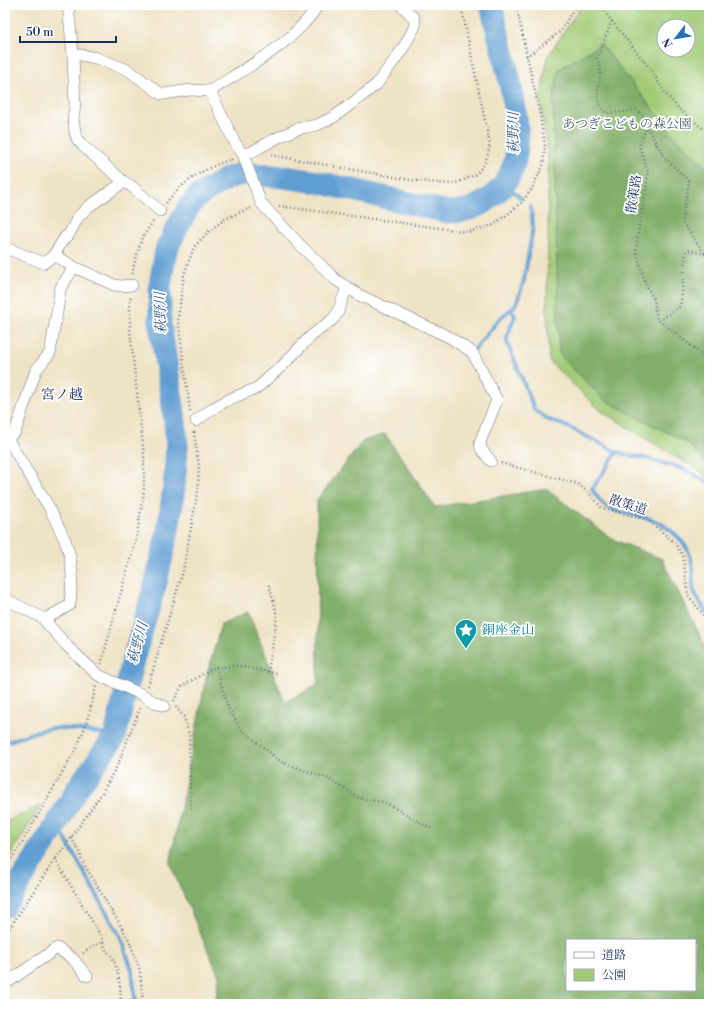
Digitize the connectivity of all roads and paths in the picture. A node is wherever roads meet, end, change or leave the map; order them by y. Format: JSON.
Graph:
{"nodes":[{"id":1,"x":68,"y":5,"type":"edge"},
{"id":2,"x":318,"y":5,"type":"edge"},
{"id":3,"x":401,"y":5,"type":"edge"},
{"id":4,"x":461,"y":5,"type":"edge"},
{"id":5,"x":576,"y":5,"type":"edge"},
{"id":6,"x":600,"y":5,"type":"edge"},
{"id":7,"x":612,"y":22,"type":"junction"},
{"id":8,"x":73,"y":55,"type":"junction"},
{"id":9,"x":526,"y":56,"type":"dead end"},
{"id":10,"x":210,"y":91,"type":"junction"},
{"id":11,"x":647,"y":127,"type":"junction"},
{"id":12,"x":709,"y":132,"type":"edge"},
{"id":13,"x":265,"y":154,"type":"dead end"},
{"id":14,"x":244,"y":158,"type":"junction"},
{"id":15,"x":124,"y":182,"type":"junction"},
{"id":16,"x":160,"y":211,"type":"junction"},
{"id":17,"x":709,"y":240,"type":"edge"},
{"id":18,"x":5,"y":247,"type":"edge"},
{"id":19,"x":54,"y":254,"type":"junction"},
{"id":20,"x":705,"y":254,"type":"junction"},
{"id":21,"x":709,"y":258,"type":"edge"},
{"id":22,"x":74,"y":267,"type":"junction"},
{"id":23,"x":132,"y":285,"type":"junction"},
{"id":24,"x":347,"y":287,"type":"junction"},
{"id":25,"x":659,"y":321,"type":"junction"},
{"id":26,"x":709,"y":365,"type":"edge"},
{"id":27,"x":196,"y":421,"type":"dead end"},
{"id":28,"x":6,"y":438,"type":"edge"},
{"id":29,"x":491,"y":461,"type":"joint"},
{"id":30,"x":268,"y":583,"type":"dead end"},
{"id":31,"x":5,"y":598,"type":"edge"},
{"id":32,"x":44,"y":618,"type":"junction"},
{"id":33,"x":709,"y":625,"type":"edge"},
{"id":34,"x":216,"y":667,"type":"junction"},
{"id":35,"x":268,"y":672,"type":"junction"},
{"id":36,"x":279,"y":674,"type":"dead end"},
{"id":37,"x":101,"y":677,"type":"junction"},
{"id":38,"x":164,"y":706,"type":"dead end"},
{"id":39,"x":190,"y":808,"type":"dead end"},
{"id":40,"x":434,"y":830,"type":"dead end"},
{"id":41,"x":55,"y":859,"type":"junction"},
{"id":42,"x":5,"y":869,"type":"edge"},
{"id":43,"x":5,"y":935,"type":"edge"},
{"id":44,"x":103,"y":941,"type":"junction"},
{"id":45,"x":73,"y":959,"type":"junction"},
{"id":46,"x":87,"y":976,"type":"dead end"},
{"id":47,"x":5,"y":984,"type":"edge"},
{"id":48,"x":142,"y":1002,"type":"edge"}],
"edges":[{"from":1,"to":8,"type":"street"},
{"from":2,"to":10,"type":"street"},
{"from":3,"to":14,"type":"street"},
{"from":4,"to":13,"type":"path"},
{"from":5,"to":9,"type":"path"},
{"from":6,"to":7,"type":"path"},
{"from":7,"to":11,"type":"path"},
{"from":7,"to":12,"type":"path"},
{"from":8,"to":10,"type":"street"},
{"from":8,"to":15,"type":"street"},
{"from":10,"to":14,"type":"street"},
{"from":11,"to":20,"type":"path"},
{"from":11,"to":25,"type":"path","name":"散策路"},
{"from":14,"to":16,"type":"path"},
{"from":14,"to":24,"type":"street"},
{"from":15,"to":16,"type":"street"},
{"from":15,"to":19,"type":"street"},
{"from":16,"to":23,"type":"path"},
{"from":17,"to":20,"type":"path"},
{"from":18,"to":19,"type":"street"},
{"from":19,"to":22,"type":"street"},
{"from":20,"to":21,"type":"path"},
{"from":20,"to":25,"type":"path"},
{"from":22,"to":23,"type":"street"},
{"from":22,"to":28,"type":"street"},
{"from":23,"to":37,"type":"path"},
{"from":24,"to":27,"type":"street"},
{"from":24,"to":29,"type":"street"},
{"from":25,"to":26,"type":"path"},
{"from":28,"to":32,"type":"street"},
{"from":29,"to":33,"type":"path","name":"散策道"},
{"from":30,"to":35,"type":"path"},
{"from":31,"to":32,"type":"street"},
{"from":32,"to":37,"type":"street"},
{"from":34,"to":35,"type":"path"},
{"from":34,"to":39,"type":"path"},
{"from":34,"to":40,"type":"path"},
{"from":35,"to":36,"type":"path"},
{"from":37,"to":38,"type":"street"},
{"from":37,"to":42,"type":"path"},
{"from":41,"to":43,"type":"path"},
{"from":41,"to":44,"type":"path"},
{"from":41,"to":48,"type":"path"},
{"from":44,"to":45,"type":"path"},
{"from":44,"to":48,"type":"path"},
{"from":45,"to":46,"type":"street"},
{"from":45,"to":47,"type":"street"}]}
